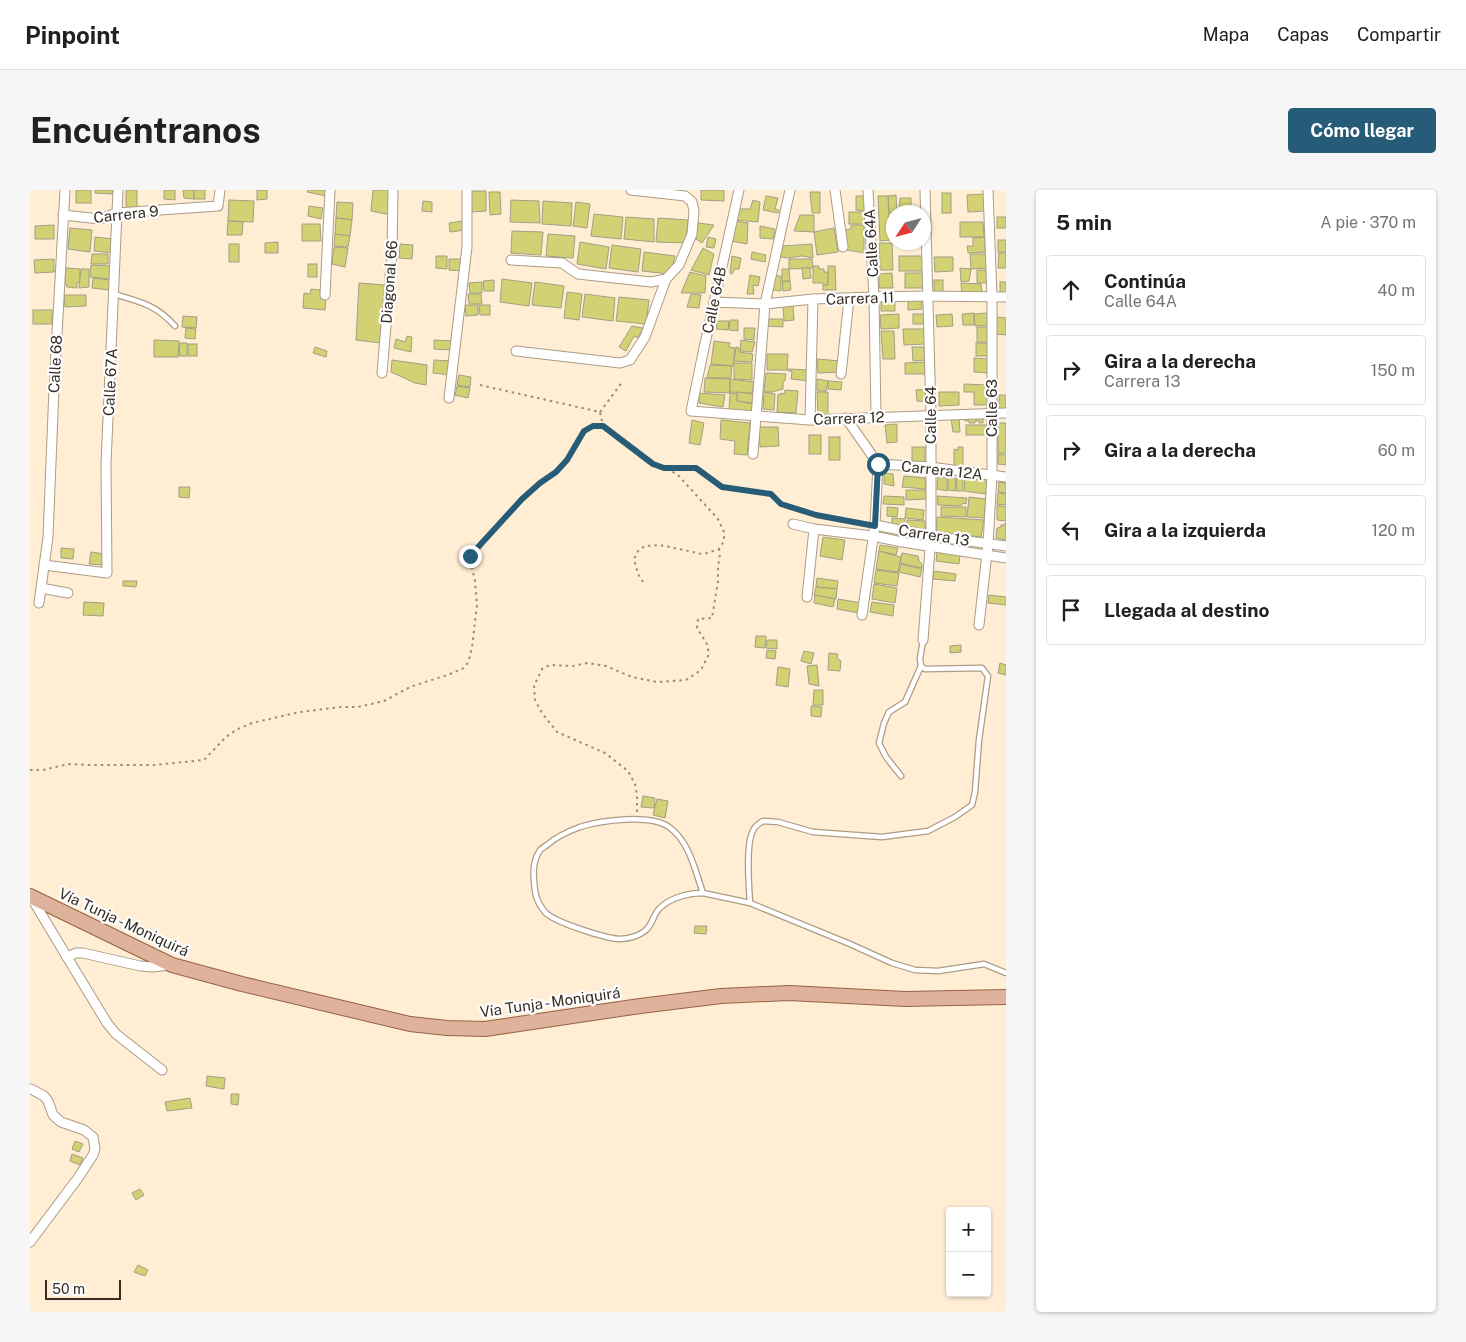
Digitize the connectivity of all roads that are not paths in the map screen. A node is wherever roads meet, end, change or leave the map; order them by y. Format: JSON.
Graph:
{"nodes":[{"id":1,"x":64,"y":190,"type":"edge"},
{"id":2,"x":118,"y":190,"type":"edge"},
{"id":3,"x":220,"y":190,"type":"edge"},
{"id":4,"x":330,"y":190,"type":"edge"},
{"id":5,"x":393,"y":190,"type":"edge"},
{"id":6,"x":467,"y":190,"type":"edge"},
{"id":7,"x":631,"y":190,"type":"edge"},
{"id":8,"x":739,"y":190,"type":"edge"},
{"id":9,"x":790,"y":190,"type":"edge"},
{"id":10,"x":835,"y":190,"type":"edge"},
{"id":11,"x":868,"y":190,"type":"edge"},
{"id":12,"x":925,"y":190,"type":"edge"},
{"id":13,"x":988,"y":190,"type":"edge"},
{"id":14,"x":117,"y":213,"type":"junction"},
{"id":15,"x":64,"y":215,"type":"junction"},
{"id":16,"x":843,"y":247,"type":"dead end"},
{"id":17,"x":511,"y":260,"type":"dead end"},
{"id":18,"x":666,"y":279,"type":"junction"},
{"id":19,"x":114,"y":294,"type":"junction"},
{"id":20,"x":325,"y":295,"type":"dead end"},
{"id":21,"x":927,"y":296,"type":"junction"},
{"id":22,"x":874,"y":297,"type":"junction"},
{"id":23,"x":992,"y":297,"type":"junction"},
{"id":24,"x":1006,"y":297,"type":"edge"},
{"id":25,"x":849,"y":299,"type":"junction"},
{"id":26,"x":813,"y":300,"type":"junction"},
{"id":27,"x":714,"y":302,"type":"junction"},
{"id":28,"x":764,"y":304,"type":"junction"},
{"id":29,"x":176,"y":326,"type":"dead end"},
{"id":30,"x":516,"y":350,"type":"dead end"},
{"id":31,"x":382,"y":373,"type":"dead end"},
{"id":32,"x":842,"y":374,"type":"dead end"},
{"id":33,"x":449,"y":398,"type":"dead end"},
{"id":34,"x":691,"y":411,"type":"joint"},
{"id":35,"x":991,"y":413,"type":"junction"},
{"id":36,"x":1006,"y":413,"type":"edge"},
{"id":37,"x":931,"y":415,"type":"junction"},
{"id":38,"x":756,"y":416,"type":"junction"},
{"id":39,"x":876,"y":416,"type":"junction"},
{"id":40,"x":846,"y":418,"type":"junction"},
{"id":41,"x":810,"y":420,"type":"junction"},
{"id":42,"x":753,"y":454,"type":"dead end"},
{"id":43,"x":878,"y":464,"type":"junction"},
{"id":44,"x":930,"y":467,"type":"junction"},
{"id":45,"x":992,"y":475,"type":"junction"},
{"id":46,"x":1006,"y":477,"type":"edge"},
{"id":47,"x":793,"y":524,"type":"dead end"},
{"id":48,"x":875,"y":526,"type":"junction"},
{"id":49,"x":814,"y":529,"type":"junction"},
{"id":50,"x":873,"y":536,"type":"junction"},
{"id":51,"x":930,"y":541,"type":"junction"},
{"id":52,"x":988,"y":544,"type":"junction"},
{"id":53,"x":1006,"y":546,"type":"edge"},
{"id":54,"x":987,"y":555,"type":"junction"},
{"id":55,"x":1006,"y":558,"type":"edge"},
{"id":56,"x":44,"y":565,"type":"junction"},
{"id":57,"x":41,"y":588,"type":"junction"},
{"id":58,"x":68,"y":593,"type":"dead end"},
{"id":59,"x":807,"y":597,"type":"dead end"},
{"id":60,"x":39,"y":602,"type":"dead end"},
{"id":61,"x":862,"y":615,"type":"dead end"},
{"id":62,"x":979,"y":624,"type":"dead end"},
{"id":63,"x":923,"y":640,"type":"joint"},
{"id":64,"x":921,"y":666,"type":"junction"},
{"id":65,"x":901,"y":776,"type":"dead end"},
{"id":66,"x":703,"y":893,"type":"junction"},
{"id":67,"x":30,"y":896,"type":"edge"},
{"id":68,"x":750,"y":903,"type":"junction"},
{"id":69,"x":66,"y":957,"type":"junction"},
{"id":70,"x":172,"y":965,"type":"junction"},
{"id":71,"x":1006,"y":973,"type":"edge"},
{"id":72,"x":1006,"y":996,"type":"edge"},
{"id":73,"x":162,"y":1070,"type":"dead end"},
{"id":74,"x":31,"y":1089,"type":"edge"},
{"id":75,"x":30,"y":1242,"type":"edge"}],
"edges":[{"from":1,"to":15,"type":"street","name":"Calle 68"},
{"from":2,"to":14,"type":"street","name":"Calle 67A"},
{"from":3,"to":14,"type":"street","name":"Carrera 9"},
{"from":4,"to":20,"type":"street"},
{"from":5,"to":31,"type":"street","name":"Diagonal 66"},
{"from":6,"to":33,"type":"street"},
{"from":7,"to":18,"type":"street"},
{"from":8,"to":27,"type":"street","name":"Calle 64B"},
{"from":9,"to":28,"type":"street"},
{"from":10,"to":16,"type":"street"},
{"from":11,"to":22,"type":"street","name":"Calle 64A"},
{"from":12,"to":21,"type":"street","name":"Calle 64"},
{"from":13,"to":23,"type":"street","name":"Calle 63"},
{"from":14,"to":15,"type":"street","name":"Carrera 9"},
{"from":14,"to":19,"type":"street","name":"Calle 67A"},
{"from":15,"to":56,"type":"street","name":"Calle 68"},
{"from":17,"to":18,"type":"street"},
{"from":18,"to":30,"type":"street"},
{"from":19,"to":29,"type":"lane"},
{"from":19,"to":56,"type":"street","name":"Calle 67A"},
{"from":21,"to":22,"type":"street","name":"Carrera 11"},
{"from":21,"to":23,"type":"street","name":"Carrera 11"},
{"from":21,"to":37,"type":"street","name":"Calle 64"},
{"from":22,"to":25,"type":"street","name":"Carrera 11"},
{"from":22,"to":39,"type":"street","name":"Calle 64A"},
{"from":23,"to":24,"type":"street","name":"Carrera 11"},
{"from":23,"to":35,"type":"street","name":"Calle 63"},
{"from":25,"to":26,"type":"street","name":"Carrera 11"},
{"from":25,"to":32,"type":"street"},
{"from":26,"to":28,"type":"street","name":"Carrera 11"},
{"from":26,"to":41,"type":"street"},
{"from":27,"to":28,"type":"street","name":"Carrera 11"},
{"from":27,"to":34,"type":"street","name":"Calle 64B"},
{"from":28,"to":38,"type":"street"},
{"from":34,"to":38,"type":"street","name":"Carrera 12"},
{"from":35,"to":36,"type":"street","name":"Carrera 12"},
{"from":35,"to":37,"type":"street","name":"Carrera 12"},
{"from":35,"to":45,"type":"street","name":"Calle 63"},
{"from":37,"to":39,"type":"street","name":"Carrera 12"},
{"from":37,"to":44,"type":"street","name":"Calle 64"},
{"from":38,"to":41,"type":"street","name":"Carrera 12"},
{"from":38,"to":42,"type":"street"},
{"from":39,"to":40,"type":"street","name":"Carrera 12"},
{"from":40,"to":41,"type":"street","name":"Carrera 12"},
{"from":40,"to":43,"type":"street"},
{"from":43,"to":44,"type":"street","name":"Carrera 12A"},
{"from":43,"to":48,"type":"street"},
{"from":44,"to":45,"type":"street","name":"Carrera 12A"},
{"from":44,"to":51,"type":"street","name":"Calle 64"},
{"from":45,"to":46,"type":"street","name":"Carrera 12A"},
{"from":45,"to":52,"type":"street","name":"Calle 63"},
{"from":47,"to":49,"type":"street","name":"Carrera 13"},
{"from":48,"to":50,"type":"street"},
{"from":48,"to":51,"type":"street","name":"Carrera 13"},
{"from":49,"to":50,"type":"street","name":"Carrera 13"},
{"from":49,"to":59,"type":"street"},
{"from":50,"to":51,"type":"street","name":"Carrera 13"},
{"from":50,"to":61,"type":"street"},
{"from":51,"to":52,"type":"street","name":"Carrera 13"},
{"from":51,"to":54,"type":"street","name":"Carrera 13"},
{"from":51,"to":63,"type":"street","name":"Calle 64"},
{"from":52,"to":53,"type":"street","name":"Carrera 13"},
{"from":52,"to":54,"type":"street","name":"Calle 63"},
{"from":54,"to":55,"type":"street","name":"Carrera 13"},
{"from":54,"to":62,"type":"street","name":"Calle 63"},
{"from":56,"to":57,"type":"street","name":"Calle 68"},
{"from":57,"to":58,"type":"street"},
{"from":57,"to":60,"type":"street","name":"Calle 68"},
{"from":63,"to":64,"type":"lane"},
{"from":64,"to":65,"type":"lane"},
{"from":64,"to":68,"type":"lane"},
{"from":66,"to":66,"type":"lane"},
{"from":66,"to":68,"type":"lane"},
{"from":67,"to":69,"type":"street"},
{"from":67,"to":70,"type":"main road","name":"Vía Tunja - Moniquirá"},
{"from":68,"to":71,"type":"lane"},
{"from":69,"to":70,"type":"street"},
{"from":69,"to":73,"type":"street"},
{"from":70,"to":72,"type":"main road","name":"Vía Tunja - Moniquirá"},
{"from":74,"to":75,"type":"street"}]}
